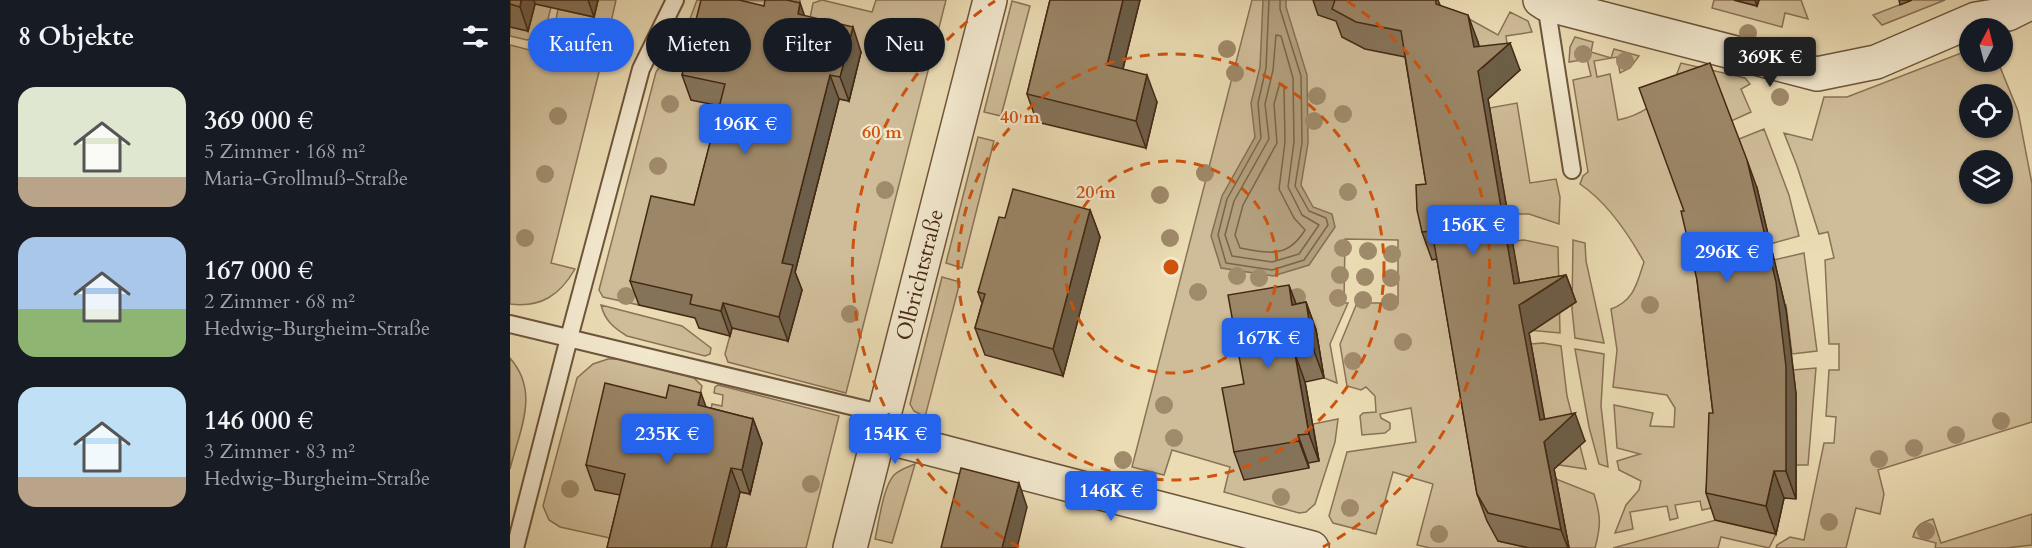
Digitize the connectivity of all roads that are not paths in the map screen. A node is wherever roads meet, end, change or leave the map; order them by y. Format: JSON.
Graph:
{"nodes":[{"id":1,"x":675,"y":0,"type":"edge"},
{"id":2,"x":990,"y":0,"type":"edge"},
{"id":3,"x":1543,"y":2,"type":"edge"},
{"id":4,"x":2032,"y":2,"type":"edge"},
{"id":5,"x":1572,"y":170,"type":"dead end"},
{"id":6,"x":510,"y":324,"type":"edge"},
{"id":7,"x":568,"y":339,"type":"junction"},
{"id":8,"x":881,"y":424,"type":"junction"},
{"id":9,"x":515,"y":548,"type":"edge"},
{"id":10,"x":850,"y":548,"type":"edge"},
{"id":11,"x":1312,"y":548,"type":"edge"}],
"edges":[{"from":1,"to":7,"type":"lane"},
{"from":2,"to":8,"type":"street","name":"Olbrichtstraße"},
{"from":3,"to":4,"type":"street"},
{"from":3,"to":5,"type":"lane"},
{"from":6,"to":7,"type":"lane"},
{"from":7,"to":8,"type":"lane"},
{"from":7,"to":9,"type":"lane"},
{"from":8,"to":10,"type":"street","name":"Olbrichtstraße"},
{"from":8,"to":11,"type":"street"}]}
